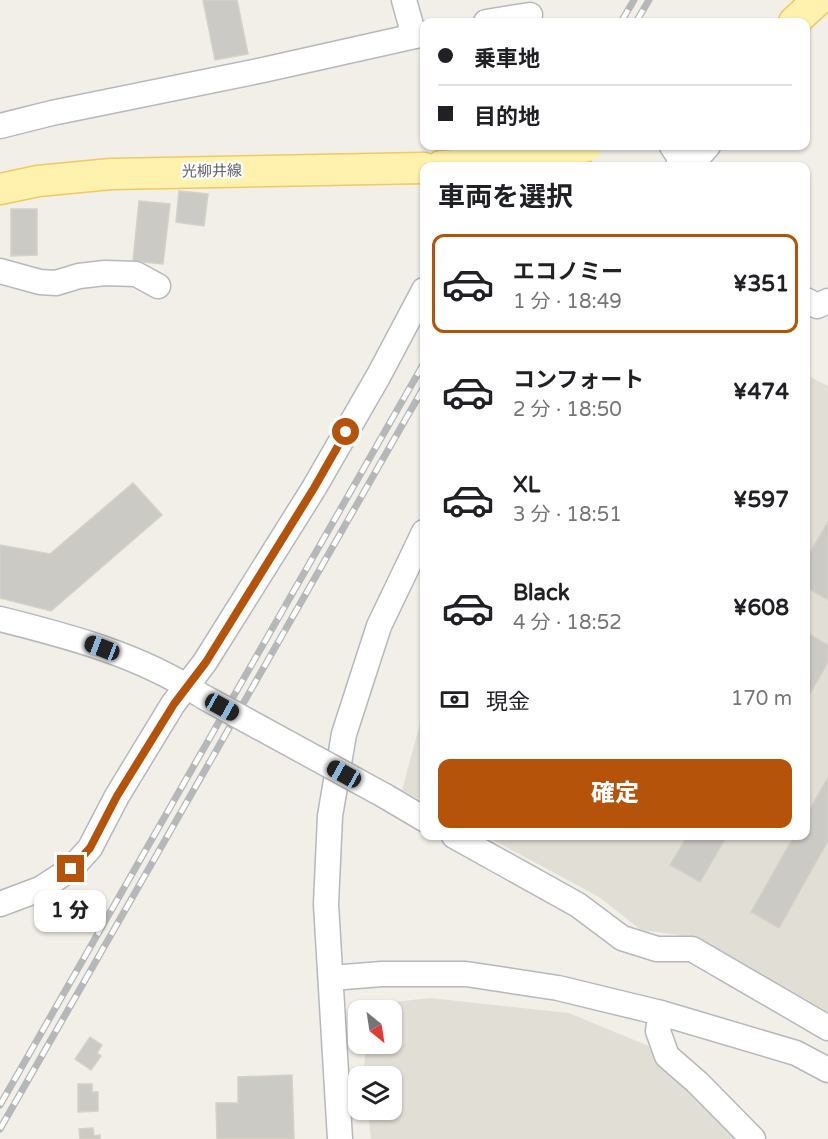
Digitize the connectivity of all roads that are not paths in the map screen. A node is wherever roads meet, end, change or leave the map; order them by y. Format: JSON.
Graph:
{"nodes":[{"id":1,"x":404,"y":0,"type":"edge"},
{"id":2,"x":818,"y":0,"type":"edge"},
{"id":3,"x":825,"y":0,"type":"edge"},
{"id":4,"x":529,"y":12,"type":"edge"},
{"id":5,"x":503,"y":18,"type":"edge"},
{"id":6,"x":798,"y":18,"type":"edge"},
{"id":7,"x":810,"y":20,"type":"edge"},
{"id":8,"x":419,"y":35,"type":"edge"},
{"id":9,"x":0,"y":126,"type":"edge"},
{"id":10,"x":574,"y":150,"type":"edge"},
{"id":11,"x":704,"y":150,"type":"edge"},
{"id":12,"x":521,"y":151,"type":"edge"},
{"id":13,"x":462,"y":162,"type":"edge"},
{"id":14,"x":694,"y":162,"type":"edge"},
{"id":15,"x":420,"y":168,"type":"edge"},
{"id":16,"x":0,"y":189,"type":"edge"},
{"id":17,"x":0,"y":272,"type":"edge"},
{"id":18,"x":158,"y":286,"type":"dead end"},
{"id":19,"x":420,"y":298,"type":"edge"},
{"id":20,"x":828,"y":301,"type":"edge"},
{"id":21,"x":810,"y":302,"type":"edge"},
{"id":22,"x":420,"y":540,"type":"edge"},
{"id":23,"x":0,"y":619,"type":"edge"},
{"id":24,"x":195,"y":691,"type":"junction"},
{"id":25,"x":420,"y":817,"type":"edge"},
{"id":26,"x":461,"y":840,"type":"edge"},
{"id":27,"x":0,"y":904,"type":"edge"},
{"id":28,"x":331,"y":978,"type":"junction"},
{"id":29,"x":662,"y":1013,"type":"junction"},
{"id":30,"x":828,"y":1028,"type":"edge"},
{"id":31,"x":828,"y":1070,"type":"edge"},
{"id":32,"x":340,"y":1139,"type":"edge"},
{"id":33,"x":753,"y":1139,"type":"edge"}],
"edges":[{"from":1,"to":8,"type":"street"},
{"from":2,"to":6,"type":"main road"},
{"from":3,"to":7,"type":"street"},
{"from":4,"to":5,"type":"street"},
{"from":8,"to":9,"type":"street"},
{"from":10,"to":12,"type":"main road","bridge":true},
{"from":11,"to":14,"type":"street"},
{"from":12,"to":13,"type":"main road"},
{"from":15,"to":16,"type":"main road","name":"光柳井線"},
{"from":17,"to":18,"type":"street"},
{"from":19,"to":24,"type":"street"},
{"from":20,"to":21,"type":"street"},
{"from":22,"to":28,"type":"street"},
{"from":23,"to":24,"type":"street"},
{"from":24,"to":25,"type":"street","bridge":true},
{"from":24,"to":27,"type":"street"},
{"from":26,"to":30,"type":"street"},
{"from":28,"to":29,"type":"street"},
{"from":28,"to":32,"type":"street"},
{"from":29,"to":31,"type":"street"},
{"from":29,"to":33,"type":"street"}]}
